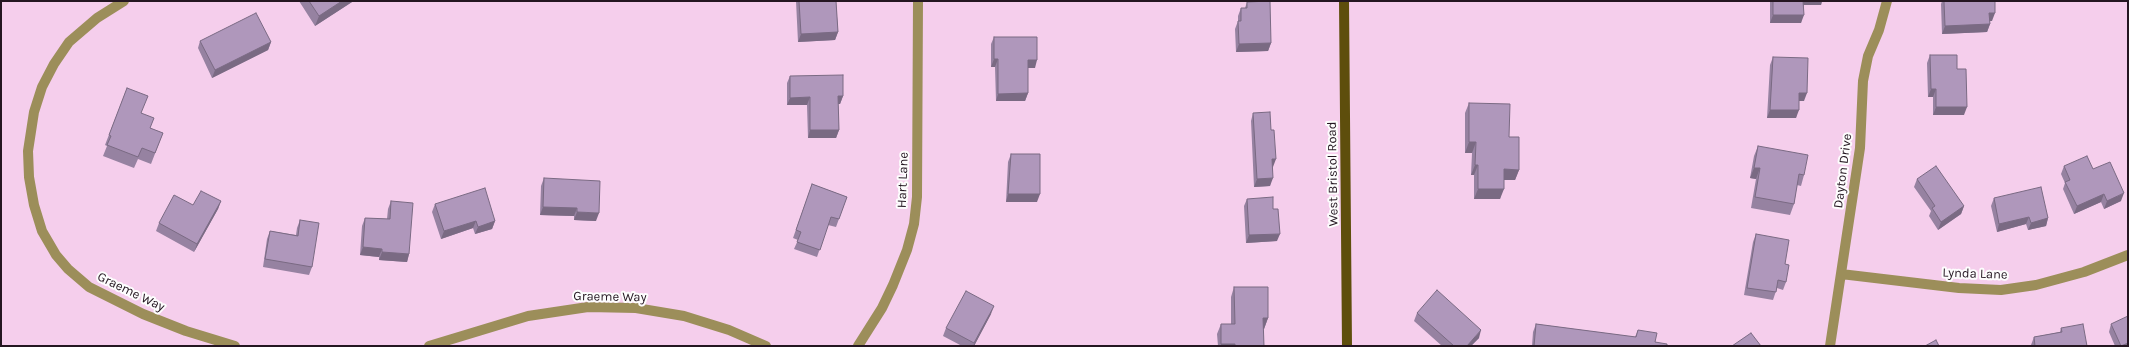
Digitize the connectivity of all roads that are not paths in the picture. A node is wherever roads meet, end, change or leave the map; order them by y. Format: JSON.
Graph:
{"nodes":[{"id":1,"x":124,"y":1,"type":"edge"},
{"id":2,"x":918,"y":1,"type":"edge"},
{"id":3,"x":1344,"y":1,"type":"edge"},
{"id":4,"x":1887,"y":1,"type":"edge"},
{"id":5,"x":2128,"y":255,"type":"edge"},
{"id":6,"x":1842,"y":274,"type":"junction"},
{"id":7,"x":235,"y":346,"type":"edge"},
{"id":8,"x":429,"y":346,"type":"edge"},
{"id":9,"x":766,"y":346,"type":"edge"},
{"id":10,"x":858,"y":346,"type":"edge"},
{"id":11,"x":1347,"y":346,"type":"edge"},
{"id":12,"x":1830,"y":346,"type":"edge"}],
"edges":[{"from":1,"to":7,"type":"street","name":"Graeme Way"},
{"from":2,"to":10,"type":"street","name":"Hart Lane"},
{"from":3,"to":11,"type":"main road","name":"West Bristol Road"},
{"from":4,"to":6,"type":"street","name":"Dayton Drive"},
{"from":5,"to":6,"type":"street","name":"Lynda Lane"},
{"from":6,"to":12,"type":"street","name":"Dayton Drive"},
{"from":8,"to":9,"type":"street","name":"Graeme Way"}]}
